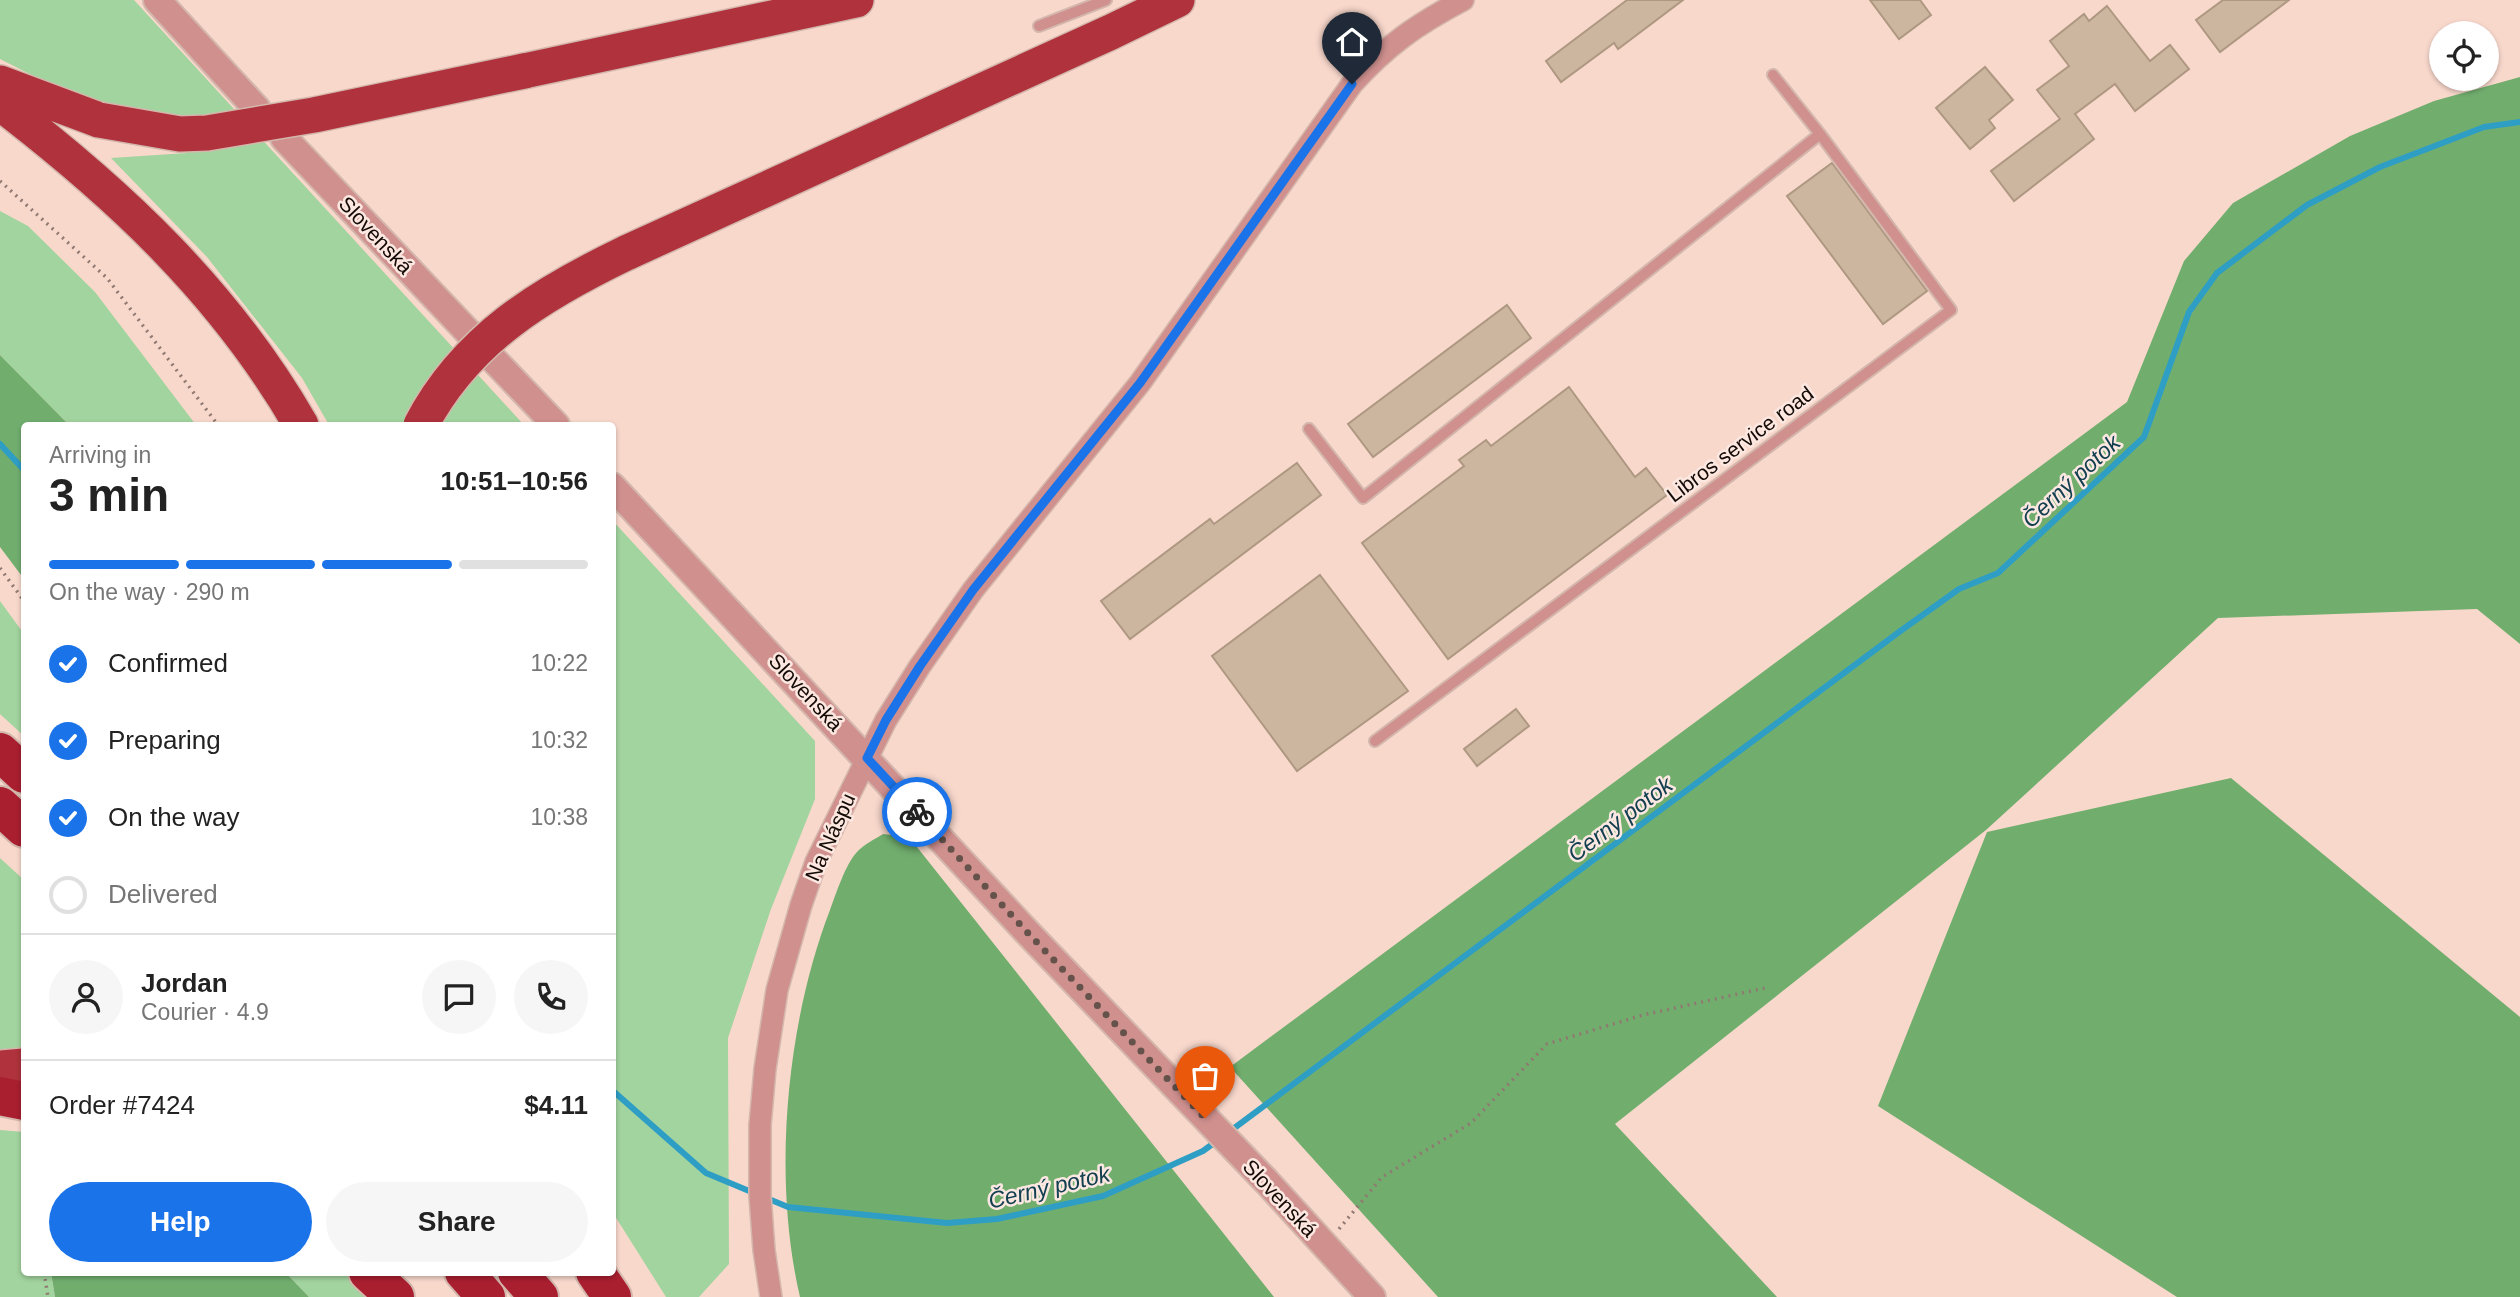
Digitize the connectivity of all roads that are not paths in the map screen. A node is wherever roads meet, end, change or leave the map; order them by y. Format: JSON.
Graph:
{"nodes":[{"id":1,"x":157,"y":0,"type":"edge"},
{"id":2,"x":856,"y":0,"type":"edge"},
{"id":3,"x":1106,"y":0,"type":"edge"},
{"id":4,"x":1177,"y":0,"type":"edge"},
{"id":5,"x":1463,"y":0,"type":"edge"},
{"id":6,"x":1039,"y":26,"type":"dead end"},
{"id":7,"x":1773,"y":75,"type":"dead end"},
{"id":8,"x":0,"y":83,"type":"edge"},
{"id":9,"x":0,"y":103,"type":"edge"},
{"id":10,"x":257,"y":109,"type":"dead end"},
{"id":11,"x":1819,"y":134,"type":"junction"},
{"id":12,"x":285,"y":138,"type":"dead end"},
{"id":13,"x":468,"y":332,"type":"dead end"},
{"id":14,"x":492,"y":358,"type":"dead end"},
{"id":15,"x":300,"y":422,"type":"edge"},
{"id":16,"x":423,"y":422,"type":"edge"},
{"id":17,"x":553,"y":422,"type":"edge"},
{"id":18,"x":1309,"y":429,"type":"dead end"},
{"id":19,"x":616,"y":490,"type":"edge"},
{"id":20,"x":1375,"y":741,"type":"dead end"},
{"id":21,"x":0,"y":752,"type":"edge"},
{"id":22,"x":867,"y":758,"type":"junction"},
{"id":23,"x":21,"y":771,"type":"edge"},
{"id":24,"x":0,"y":806,"type":"edge"},
{"id":25,"x":21,"y":825,"type":"edge"},
{"id":26,"x":21,"y":1066,"type":"edge"},
{"id":27,"x":0,"y":1069,"type":"edge"},
{"id":28,"x":0,"y":1096,"type":"edge"},
{"id":29,"x":21,"y":1100,"type":"edge"},
{"id":30,"x":372,"y":1276,"type":"edge"},
{"id":31,"x":468,"y":1276,"type":"edge"},
{"id":32,"x":521,"y":1276,"type":"edge"},
{"id":33,"x":598,"y":1276,"type":"edge"},
{"id":34,"x":395,"y":1297,"type":"edge"},
{"id":35,"x":486,"y":1297,"type":"edge"},
{"id":36,"x":539,"y":1297,"type":"edge"},
{"id":37,"x":612,"y":1297,"type":"edge"},
{"id":38,"x":771,"y":1297,"type":"edge"},
{"id":39,"x":1372,"y":1297,"type":"edge"}],
"edges":[{"from":1,"to":10,"type":"street"},
{"from":2,"to":8,"type":"highway","bridge":true},
{"from":3,"to":6,"type":"lane"},
{"from":4,"to":16,"type":"highway","bridge":true},
{"from":5,"to":22,"type":"street","name":"Na Náspu"},
{"from":7,"to":11,"type":"lane"},
{"from":9,"to":15,"type":"highway"},
{"from":11,"to":18,"type":"lane"},
{"from":11,"to":20,"type":"lane","name":"Libros service road"},
{"from":12,"to":13,"type":"street","name":"Slovenská"},
{"from":14,"to":17,"type":"street"},
{"from":19,"to":22,"type":"street","name":"Slovenská"},
{"from":21,"to":23,"type":"highway"},
{"from":22,"to":38,"type":"street","name":"Na Náspu"},
{"from":22,"to":39,"type":"street","name":"Slovenská"},
{"from":24,"to":25,"type":"highway"},
{"from":26,"to":27,"type":"highway"},
{"from":28,"to":29,"type":"highway"},
{"from":30,"to":34,"type":"highway"},
{"from":31,"to":35,"type":"highway"},
{"from":32,"to":36,"type":"highway"},
{"from":33,"to":37,"type":"highway"}]}
